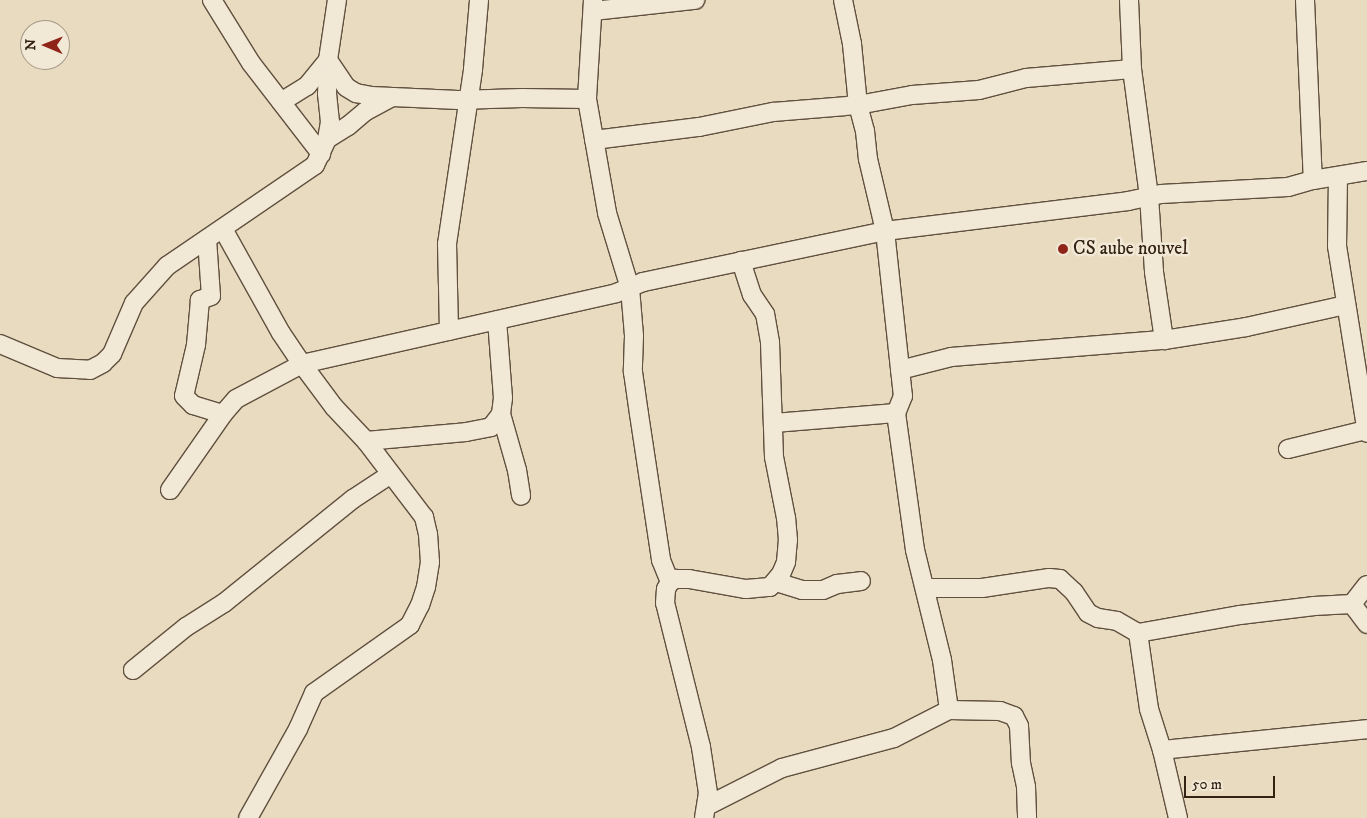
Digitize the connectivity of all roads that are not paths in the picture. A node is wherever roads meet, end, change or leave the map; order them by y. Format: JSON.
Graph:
{"nodes":[{"id":1,"x":212,"y":0,"type":"edge"},
{"id":2,"x":337,"y":0,"type":"edge"},
{"id":3,"x":478,"y":0,"type":"edge"},
{"id":4,"x":695,"y":0,"type":"edge"},
{"id":5,"x":843,"y":0,"type":"edge"},
{"id":6,"x":1129,"y":0,"type":"edge"},
{"id":7,"x":1306,"y":0,"type":"edge"},
{"id":8,"x":593,"y":5,"type":"edge"},
{"id":9,"x":328,"y":60,"type":"junction"},
{"id":10,"x":1132,"y":69,"type":"junction"},
{"id":11,"x":392,"y":96,"type":"junction"},
{"id":12,"x":587,"y":99,"type":"junction"},
{"id":13,"x":468,"y":100,"type":"junction"},
{"id":14,"x":281,"y":102,"type":"junction"},
{"id":15,"x":858,"y":105,"type":"junction"},
{"id":16,"x":594,"y":140,"type":"junction"},
{"id":17,"x":324,"y":146,"type":"junction"},
{"id":18,"x":1367,"y":171,"type":"edge"},
{"id":19,"x":1338,"y":176,"type":"junction"},
{"id":20,"x":1313,"y":180,"type":"junction"},
{"id":21,"x":1149,"y":196,"type":"junction"},
{"id":22,"x":223,"y":229,"type":"junction"},
{"id":23,"x":885,"y":231,"type":"junction"},
{"id":24,"x":207,"y":239,"type":"junction"},
{"id":25,"x":741,"y":261,"type":"junction"},
{"id":26,"x":630,"y":288,"type":"junction"},
{"id":27,"x":1345,"y":305,"type":"junction"},
{"id":28,"x":497,"y":320,"type":"junction"},
{"id":29,"x":449,"y":331,"type":"junction"},
{"id":30,"x":1164,"y":340,"type":"junction"},
{"id":31,"x":0,"y":344,"type":"edge"},
{"id":32,"x":302,"y":364,"type":"junction"},
{"id":33,"x":900,"y":370,"type":"junction"},
{"id":34,"x":896,"y":413,"type":"junction"},
{"id":35,"x":223,"y":414,"type":"junction"},
{"id":36,"x":501,"y":414,"type":"junction"},
{"id":37,"x":774,"y":423,"type":"junction"},
{"id":38,"x":1366,"y":432,"type":"edge"},
{"id":39,"x":366,"y":441,"type":"junction"},
{"id":40,"x":1288,"y":449,"type":"dead end"},
{"id":41,"x":391,"y":474,"type":"junction"},
{"id":42,"x":170,"y":490,"type":"dead end"},
{"id":43,"x":521,"y":496,"type":"dead end"},
{"id":44,"x":861,"y":581,"type":"dead end"},
{"id":45,"x":670,"y":582,"type":"junction"},
{"id":46,"x":776,"y":582,"type":"junction"},
{"id":47,"x":1367,"y":586,"type":"edge"},
{"id":48,"x":925,"y":588,"type":"junction"},
{"id":49,"x":1352,"y":604,"type":"junction"},
{"id":50,"x":1367,"y":624,"type":"edge"},
{"id":51,"x":1138,"y":633,"type":"junction"},
{"id":52,"x":133,"y":670,"type":"dead end"},
{"id":53,"x":949,"y":710,"type":"junction"},
{"id":54,"x":1367,"y":729,"type":"edge"},
{"id":55,"x":1162,"y":750,"type":"junction"},
{"id":56,"x":706,"y":812,"type":"edge"},
{"id":57,"x":248,"y":818,"type":"edge"},
{"id":58,"x":1027,"y":818,"type":"edge"},
{"id":59,"x":1178,"y":818,"type":"edge"}],
"edges":[{"from":1,"to":14,"type":"street"},
{"from":2,"to":9,"type":"street"},
{"from":3,"to":13,"type":"street"},
{"from":4,"to":8,"type":"street"},
{"from":5,"to":15,"type":"street"},
{"from":6,"to":10,"type":"street"},
{"from":7,"to":20,"type":"street"},
{"from":8,"to":12,"type":"street"},
{"from":9,"to":11,"type":"street"},
{"from":9,"to":14,"type":"street"},
{"from":9,"to":17,"type":"street"},
{"from":10,"to":15,"type":"street"},
{"from":10,"to":21,"type":"street"},
{"from":11,"to":13,"type":"street"},
{"from":11,"to":17,"type":"street"},
{"from":12,"to":13,"type":"street"},
{"from":12,"to":16,"type":"street"},
{"from":13,"to":29,"type":"street"},
{"from":14,"to":17,"type":"street"},
{"from":15,"to":16,"type":"street"},
{"from":15,"to":23,"type":"street"},
{"from":16,"to":26,"type":"street"},
{"from":17,"to":22,"type":"street"},
{"from":18,"to":19,"type":"street"},
{"from":19,"to":20,"type":"street"},
{"from":19,"to":27,"type":"street"},
{"from":20,"to":21,"type":"street"},
{"from":21,"to":23,"type":"street"},
{"from":21,"to":30,"type":"street"},
{"from":22,"to":24,"type":"street"},
{"from":22,"to":32,"type":"street"},
{"from":23,"to":25,"type":"street"},
{"from":23,"to":33,"type":"street"},
{"from":24,"to":31,"type":"street"},
{"from":24,"to":35,"type":"street"},
{"from":25,"to":26,"type":"street"},
{"from":25,"to":37,"type":"street"},
{"from":26,"to":28,"type":"street"},
{"from":26,"to":45,"type":"street"},
{"from":27,"to":30,"type":"street"},
{"from":27,"to":38,"type":"street"},
{"from":28,"to":29,"type":"street"},
{"from":28,"to":36,"type":"street"},
{"from":29,"to":32,"type":"street"},
{"from":30,"to":33,"type":"street"},
{"from":32,"to":35,"type":"street"},
{"from":32,"to":39,"type":"street"},
{"from":33,"to":34,"type":"street"},
{"from":34,"to":37,"type":"street"},
{"from":34,"to":48,"type":"street"},
{"from":35,"to":42,"type":"street"},
{"from":36,"to":39,"type":"street"},
{"from":36,"to":43,"type":"street"},
{"from":37,"to":46,"type":"street"},
{"from":38,"to":40,"type":"street"},
{"from":39,"to":41,"type":"street"},
{"from":41,"to":52,"type":"street"},
{"from":41,"to":57,"type":"street"},
{"from":44,"to":46,"type":"street"},
{"from":45,"to":46,"type":"street"},
{"from":45,"to":56,"type":"street"},
{"from":47,"to":49,"type":"street"},
{"from":48,"to":51,"type":"street"},
{"from":48,"to":53,"type":"street"},
{"from":49,"to":50,"type":"street"},
{"from":49,"to":51,"type":"street"},
{"from":51,"to":55,"type":"street"},
{"from":53,"to":56,"type":"street"},
{"from":53,"to":58,"type":"street"},
{"from":54,"to":55,"type":"street"},
{"from":55,"to":59,"type":"street"}]}
